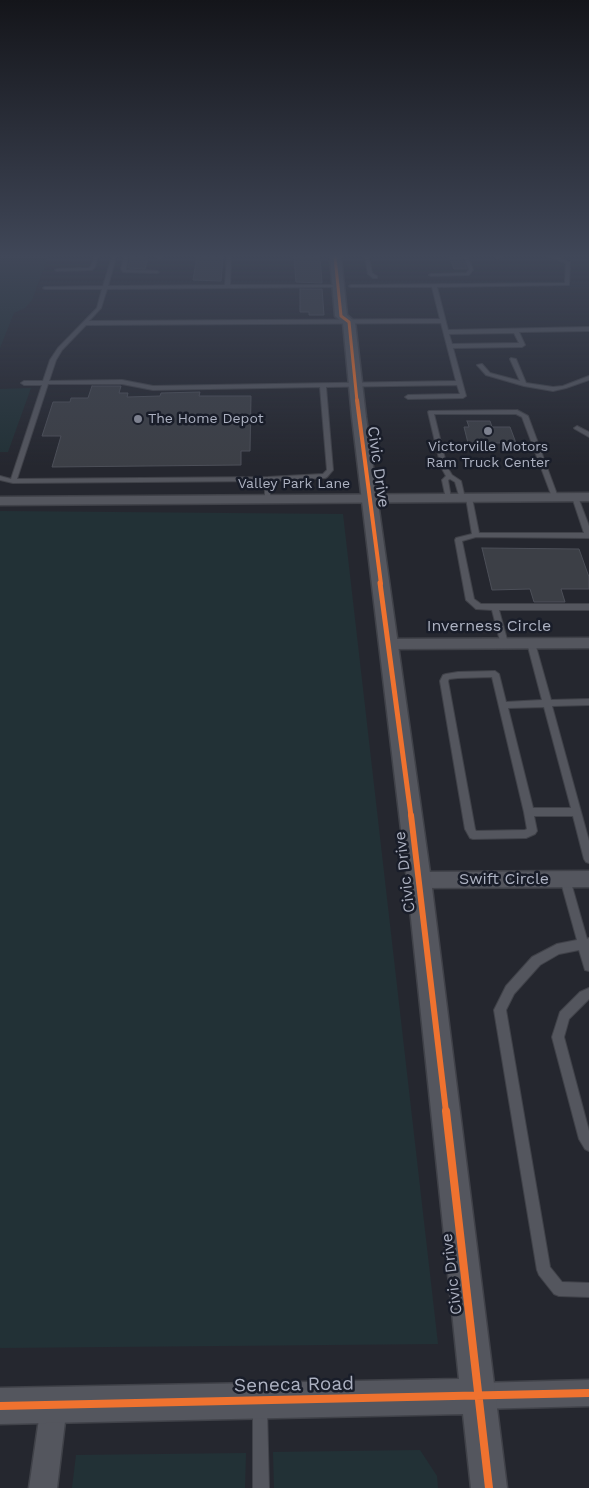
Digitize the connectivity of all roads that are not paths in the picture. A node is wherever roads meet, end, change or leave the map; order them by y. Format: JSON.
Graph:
{"nodes":[{"id":1,"x":82,"y":326,"type":"edge"},
{"id":2,"x":353,"y":326,"type":"edge"},
{"id":3,"x":445,"y":326,"type":"edge"},
{"id":4,"x":589,"y":330,"type":"edge"},
{"id":5,"x":516,"y":331,"type":"junction"},
{"id":6,"x":446,"y":332,"type":"junction"},
{"id":7,"x":508,"y":345,"type":"junction"},
{"id":8,"x":450,"y":346,"type":"junction"},
{"id":9,"x":480,"y":365,"type":"dead end"},
{"id":10,"x":589,"y":378,"type":"edge"},
{"id":11,"x":24,"y":383,"type":"dead end"},
{"id":12,"x":45,"y":383,"type":"junction"},
{"id":13,"x":460,"y":383,"type":"junction"},
{"id":14,"x":524,"y":384,"type":"junction"},
{"id":15,"x":355,"y":385,"type":"junction"},
{"id":16,"x":322,"y":386,"type":"junction"},
{"id":17,"x":408,"y":396,"type":"dead end"},
{"id":18,"x":583,"y":425,"type":"dead end"},
{"id":19,"x":589,"y":434,"type":"edge"},
{"id":20,"x":450,"y":476,"type":"junction"},
{"id":21,"x":0,"y":478,"type":"edge"},
{"id":22,"x":268,"y":479,"type":"junction"},
{"id":23,"x":13,"y":481,"type":"junction"},
{"id":24,"x":554,"y":497,"type":"junction"},
{"id":25,"x":574,"y":497,"type":"junction"},
{"id":26,"x":589,"y":497,"type":"edge"},
{"id":27,"x":370,"y":498,"type":"junction"},
{"id":28,"x":448,"y":498,"type":"junction"},
{"id":29,"x":466,"y":498,"type":"junction"},
{"id":30,"x":268,"y":499,"type":"junction"},
{"id":31,"x":0,"y":501,"type":"edge"},
{"id":32,"x":476,"y":535,"type":"junction"},
{"id":33,"x":589,"y":536,"type":"edge"},
{"id":34,"x":495,"y":607,"type":"junction"},
{"id":35,"x":589,"y":607,"type":"edge"},
{"id":36,"x":589,"y":642,"type":"edge"},
{"id":37,"x":504,"y":643,"type":"junction"},
{"id":38,"x":531,"y":643,"type":"junction"},
{"id":39,"x":389,"y":644,"type":"junction"},
{"id":40,"x":589,"y":702,"type":"edge"},
{"id":41,"x":547,"y":703,"type":"junction"},
{"id":42,"x":503,"y":705,"type":"junction"},
{"id":43,"x":529,"y":812,"type":"junction"},
{"id":44,"x":576,"y":812,"type":"junction"},
{"id":45,"x":589,"y":859,"type":"edge"},
{"id":46,"x":565,"y":879,"type":"junction"},
{"id":47,"x":589,"y":879,"type":"edge"},
{"id":48,"x":419,"y":880,"type":"junction"},
{"id":49,"x":586,"y":944,"type":"edge"},
{"id":50,"x":589,"y":966,"type":"edge"},
{"id":51,"x":589,"y":993,"type":"edge"},
{"id":52,"x":589,"y":1145,"type":"edge"},
{"id":53,"x":589,"y":1290,"type":"edge"},
{"id":54,"x":589,"y":1393,"type":"edge"},
{"id":55,"x":478,"y":1396,"type":"junction"},
{"id":56,"x":260,"y":1401,"type":"junction"},
{"id":57,"x":54,"y":1405,"type":"junction"},
{"id":58,"x":0,"y":1406,"type":"edge"},
{"id":59,"x":43,"y":1488,"type":"edge"},
{"id":60,"x":261,"y":1488,"type":"edge"},
{"id":61,"x":489,"y":1488,"type":"edge"}],
"edges":[{"from":1,"to":12,"type":"lane"},
{"from":2,"to":15,"type":"street","name":"Civic Drive"},
{"from":3,"to":6,"type":"lane"},
{"from":4,"to":5,"type":"lane"},
{"from":5,"to":6,"type":"lane"},
{"from":5,"to":7,"type":"lane"},
{"from":6,"to":8,"type":"lane"},
{"from":7,"to":8,"type":"lane"},
{"from":7,"to":14,"type":"lane"},
{"from":8,"to":13,"type":"lane"},
{"from":9,"to":14,"type":"lane"},
{"from":10,"to":14,"type":"lane"},
{"from":11,"to":12,"type":"lane"},
{"from":12,"to":16,"type":"lane"},
{"from":12,"to":23,"type":"lane"},
{"from":13,"to":15,"type":"lane"},
{"from":13,"to":17,"type":"lane"},
{"from":15,"to":16,"type":"lane"},
{"from":15,"to":27,"type":"street","name":"Civic Drive"},
{"from":16,"to":22,"type":"lane"},
{"from":18,"to":19,"type":"lane"},
{"from":20,"to":24,"type":"lane"},
{"from":20,"to":28,"type":"lane"},
{"from":20,"to":29,"type":"lane"},
{"from":21,"to":23,"type":"lane"},
{"from":22,"to":23,"type":"lane"},
{"from":22,"to":30,"type":"lane"},
{"from":24,"to":25,"type":"street","name":"Valley Park Lane"},
{"from":24,"to":29,"type":"street","name":"Valley Park Lane"},
{"from":25,"to":26,"type":"street","name":"Valley Park Lane"},
{"from":25,"to":33,"type":"lane"},
{"from":27,"to":28,"type":"street","name":"Valley Park Lane"},
{"from":27,"to":30,"type":"street","name":"Valley Park Lane"},
{"from":27,"to":39,"type":"street","name":"Civic Drive"},
{"from":28,"to":29,"type":"street","name":"Valley Park Lane"},
{"from":29,"to":32,"type":"lane"},
{"from":30,"to":31,"type":"street","name":"Valley Park Lane"},
{"from":32,"to":33,"type":"lane"},
{"from":32,"to":34,"type":"lane"},
{"from":34,"to":35,"type":"lane"},
{"from":34,"to":37,"type":"lane"},
{"from":36,"to":38,"type":"street","name":"Inverness Circle"},
{"from":37,"to":38,"type":"street","name":"Inverness Circle"},
{"from":37,"to":39,"type":"street","name":"Inverness Circle"},
{"from":38,"to":41,"type":"lane"},
{"from":39,"to":48,"type":"street","name":"Civic Drive"},
{"from":40,"to":41,"type":"lane"},
{"from":41,"to":42,"type":"lane"},
{"from":41,"to":44,"type":"lane"},
{"from":42,"to":43,"type":"lane"},
{"from":42,"to":43,"type":"lane"},
{"from":43,"to":44,"type":"lane"},
{"from":44,"to":45,"type":"lane"},
{"from":46,"to":47,"type":"street","name":"Swift Circle"},
{"from":46,"to":48,"type":"street","name":"Swift Circle"},
{"from":46,"to":49,"type":"lane"},
{"from":48,"to":55,"type":"street","name":"Civic Drive"},
{"from":49,"to":50,"type":"lane"},
{"from":49,"to":53,"type":"lane"},
{"from":51,"to":52,"type":"lane"},
{"from":54,"to":55,"type":"street","name":"Seneca Road"},
{"from":55,"to":56,"type":"street","name":"Seneca Road"},
{"from":55,"to":61,"type":"street","name":"Civic Drive"},
{"from":56,"to":57,"type":"street","name":"Seneca Road"},
{"from":56,"to":60,"type":"lane"},
{"from":57,"to":58,"type":"street","name":"Seneca Road"},
{"from":57,"to":59,"type":"street"}]}
